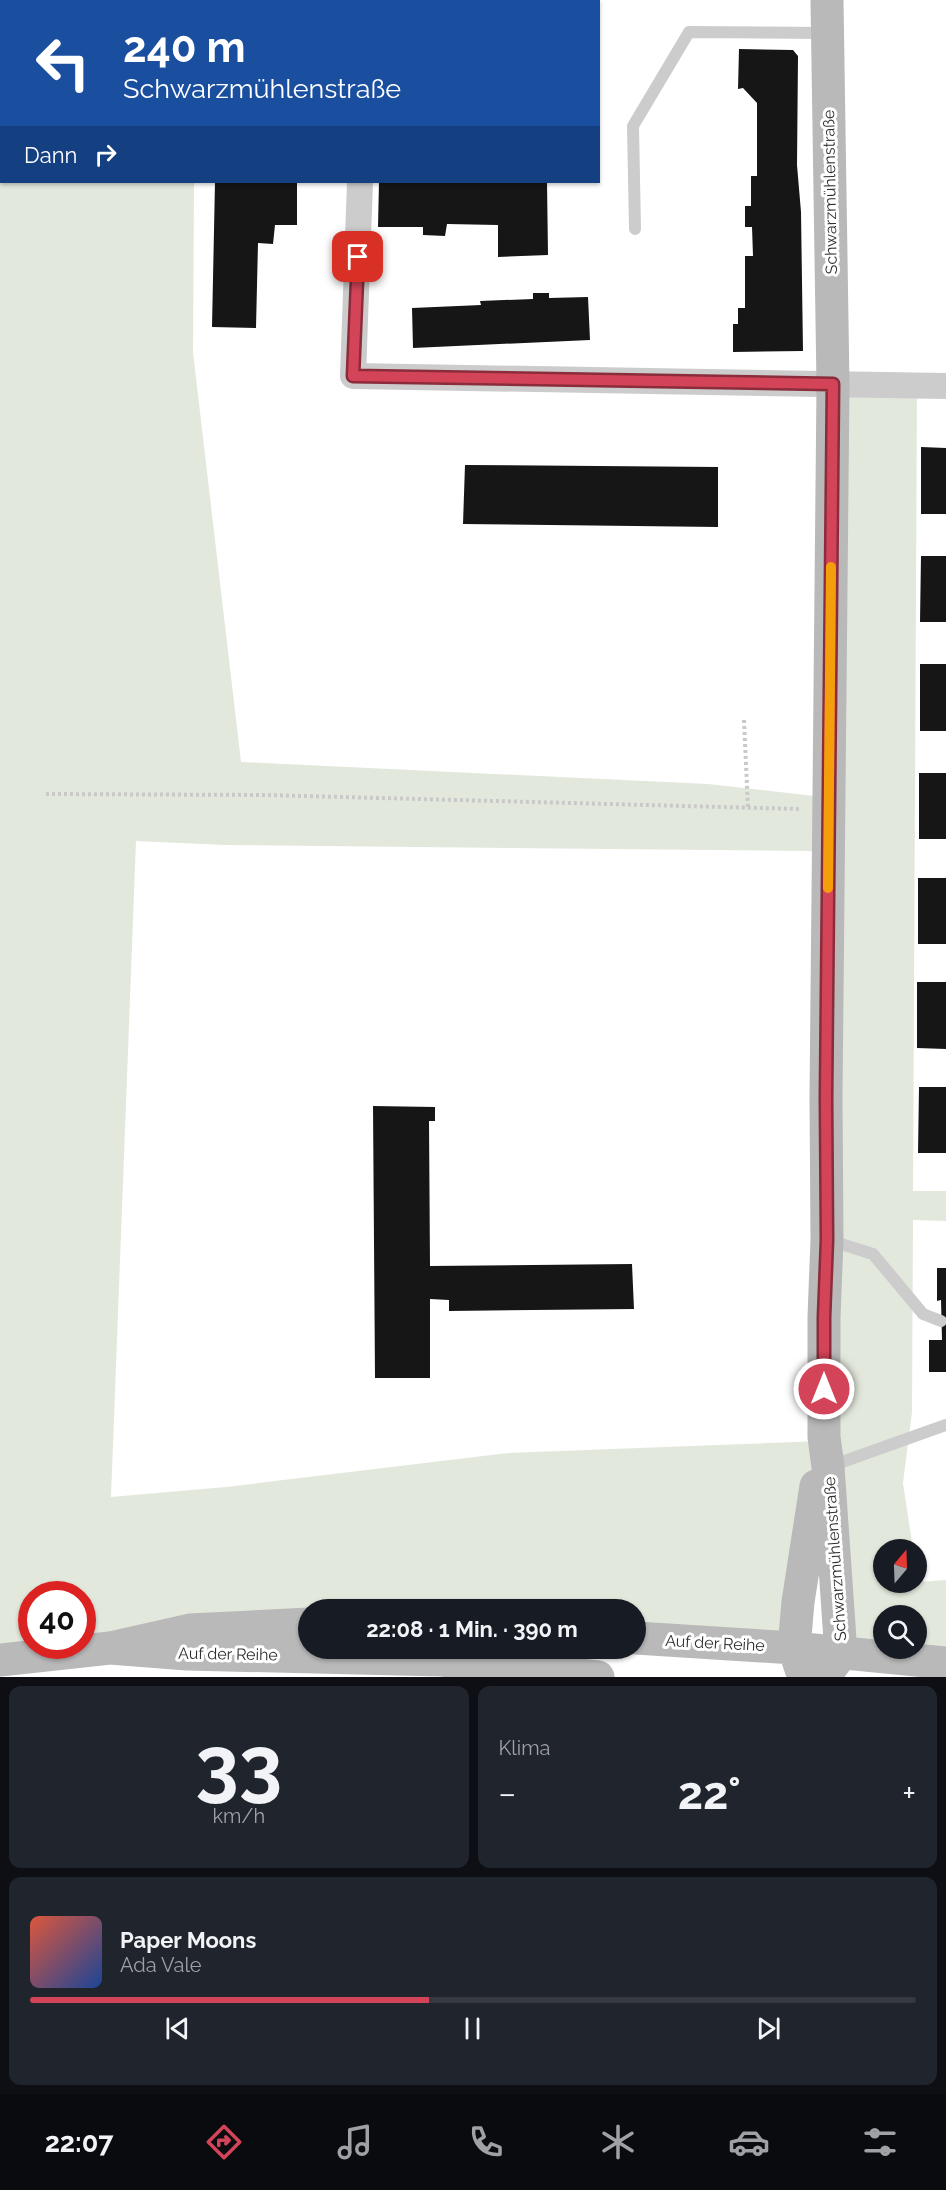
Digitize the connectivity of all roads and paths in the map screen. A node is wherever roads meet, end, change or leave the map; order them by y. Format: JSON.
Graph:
{"nodes":[{"id":1,"x":827,"y":0,"type":"edge"},
{"id":2,"x":827,"y":33,"type":"junction"},
{"id":3,"x":360,"y":183,"type":"edge"},
{"id":4,"x":635,"y":229,"type":"dead end"},
{"id":5,"x":833,"y":384,"type":"junction"},
{"id":6,"x":946,"y":386,"type":"edge"},
{"id":7,"x":744,"y":720,"type":"dead end"},
{"id":8,"x":46,"y":794,"type":"dead end"},
{"id":9,"x":748,"y":807,"type":"junction"},
{"id":10,"x":829,"y":810,"type":"junction"},
{"id":11,"x":827,"y":1240,"type":"junction"},
{"id":12,"x":941,"y":1321,"type":"dead end"},
{"id":13,"x":946,"y":1425,"type":"edge"},
{"id":14,"x":826,"y":1452,"type":"junction"},
{"id":15,"x":298,"y":1624,"type":"edge"},
{"id":16,"x":646,"y":1639,"type":"edge"},
{"id":17,"x":110,"y":1648,"type":"junction"},
{"id":18,"x":0,"y":1660,"type":"edge"},
{"id":19,"x":799,"y":1662,"type":"edge"},
{"id":20,"x":946,"y":1663,"type":"edge"},
{"id":21,"x":496,"y":1664,"type":"edge"},
{"id":22,"x":832,"y":1665,"type":"edge"},
{"id":23,"x":538,"y":1666,"type":"edge"},
{"id":24,"x":598,"y":1677,"type":"edge"}],
"edges":[{"from":1,"to":2,"type":"street","name":"Schwarzmühlenstraße"},
{"from":2,"to":4,"type":"lane"},
{"from":2,"to":5,"type":"street","name":"Schwarzmühlenstraße"},
{"from":3,"to":5,"type":"street"},
{"from":5,"to":6,"type":"street"},
{"from":5,"to":10,"type":"street","name":"Schwarzmühlenstraße"},
{"from":7,"to":9,"type":"path"},
{"from":8,"to":9,"type":"path"},
{"from":9,"to":10,"type":"path"},
{"from":10,"to":11,"type":"street","name":"Schwarzmühlenstraße"},
{"from":11,"to":12,"type":"lane"},
{"from":11,"to":14,"type":"street","name":"Schwarzmühlenstraße"},
{"from":13,"to":14,"type":"lane"},
{"from":14,"to":19,"type":"street","name":"Schwarzmühlenstraße"},
{"from":14,"to":22,"type":"street","name":"Schwarzmühlenstraße"},
{"from":15,"to":17,"type":"street","name":"Auf der Reihe"},
{"from":16,"to":19,"type":"street","name":"Auf der Reihe"},
{"from":17,"to":18,"type":"street","name":"Auf der Reihe"},
{"from":17,"to":21,"type":"street","name":"Auf der Reihe"},
{"from":19,"to":22,"type":"street","name":"Auf der Reihe"},
{"from":20,"to":22,"type":"street","name":"Auf der Reihe"},
{"from":21,"to":23,"type":"street","name":"Auf der Reihe"},
{"from":23,"to":24,"type":"street","name":"Auf der Reihe"}]}
